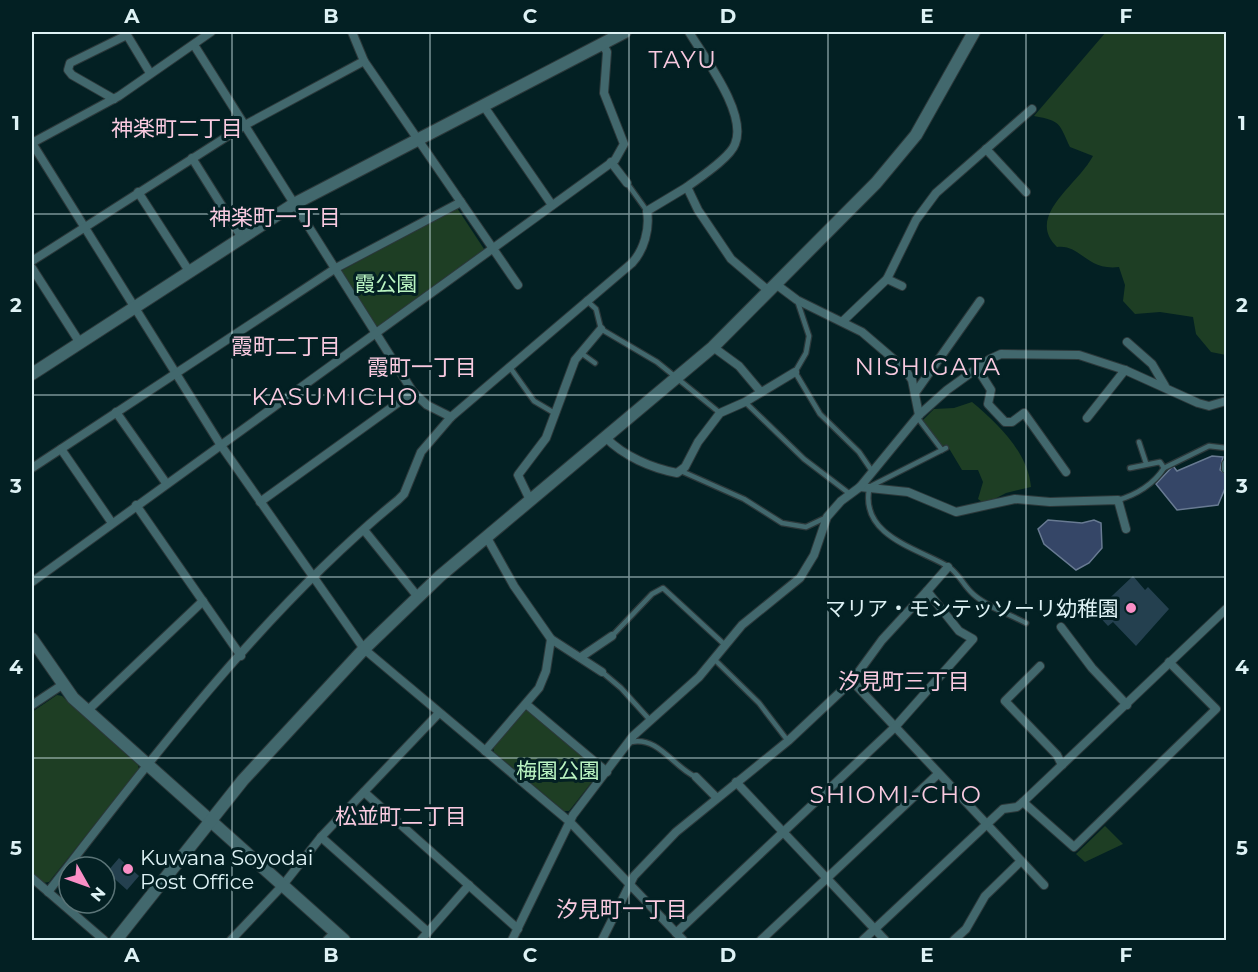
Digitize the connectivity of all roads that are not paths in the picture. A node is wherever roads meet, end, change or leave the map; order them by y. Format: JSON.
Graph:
{"nodes":[{"id":1,"x":211,"y":32,"type":"edge"},
{"id":2,"x":352,"y":32,"type":"edge"},
{"id":3,"x":625,"y":32,"type":"edge"},
{"id":4,"x":689,"y":32,"type":"edge"},
{"id":5,"x":974,"y":32,"type":"edge"},
{"id":6,"x":607,"y":38,"type":"edge"},
{"id":7,"x":194,"y":45,"type":"junction"},
{"id":8,"x":364,"y":62,"type":"junction"},
{"id":9,"x":150,"y":74,"type":"junction"},
{"id":10,"x":114,"y":99,"type":"junction"},
{"id":11,"x":483,"y":105,"type":"junction"},
{"id":12,"x":1032,"y":109,"type":"dead end"},
{"id":13,"x":245,"y":125,"type":"junction"},
{"id":14,"x":418,"y":140,"type":"junction"},
{"id":15,"x":32,"y":143,"type":"edge"},
{"id":16,"x":986,"y":149,"type":"junction"},
{"id":17,"x":192,"y":158,"type":"junction"},
{"id":18,"x":611,"y":162,"type":"junction"},
{"id":19,"x":627,"y":183,"type":"joint"},
{"id":20,"x":687,"y":187,"type":"junction"},
{"id":21,"x":138,"y":192,"type":"junction"},
{"id":22,"x":1026,"y":192,"type":"dead end"},
{"id":23,"x":461,"y":202,"type":"junction"},
{"id":24,"x":294,"y":204,"type":"junction"},
{"id":25,"x":552,"y":205,"type":"junction"},
{"id":26,"x":647,"y":211,"type":"junction"},
{"id":27,"x":84,"y":228,"type":"junction"},
{"id":28,"x":242,"y":238,"type":"junction"},
{"id":29,"x":493,"y":248,"type":"junction"},
{"id":30,"x":32,"y":261,"type":"edge"},
{"id":31,"x":32,"y":268,"type":"edge"},
{"id":32,"x":336,"y":268,"type":"junction"},
{"id":33,"x":189,"y":271,"type":"junction"},
{"id":34,"x":887,"y":279,"type":"junction"},
{"id":35,"x":518,"y":285,"type":"dead end"},
{"id":36,"x":902,"y":286,"type":"dead end"},
{"id":37,"x":773,"y":288,"type":"junction"},
{"id":38,"x":586,"y":300,"type":"junction"},
{"id":39,"x":797,"y":300,"type":"junction"},
{"id":40,"x":980,"y":301,"type":"dead end"},
{"id":41,"x":134,"y":307,"type":"junction"},
{"id":42,"x":843,"y":321,"type":"junction"},
{"id":43,"x":602,"y":329,"type":"junction"},
{"id":44,"x":377,"y":333,"type":"junction"},
{"id":45,"x":1127,"y":342,"type":"dead end"},
{"id":46,"x":80,"y":343,"type":"junction"},
{"id":47,"x":713,"y":347,"type":"junction"},
{"id":48,"x":581,"y":353,"type":"junction"},
{"id":49,"x":595,"y":363,"type":"dead end"},
{"id":50,"x":510,"y":366,"type":"junction"},
{"id":51,"x":977,"y":368,"type":"junction"},
{"id":52,"x":1125,"y":370,"type":"junction"},
{"id":53,"x":795,"y":372,"type":"junction"},
{"id":54,"x":176,"y":373,"type":"junction"},
{"id":55,"x":32,"y":374,"type":"edge"},
{"id":56,"x":677,"y":379,"type":"junction"},
{"id":57,"x":1165,"y":386,"type":"junction"},
{"id":58,"x":760,"y":391,"type":"junction"},
{"id":59,"x":413,"y":392,"type":"junction"},
{"id":60,"x":915,"y":393,"type":"junction"},
{"id":61,"x":1227,"y":401,"type":"edge"},
{"id":62,"x":745,"y":402,"type":"junction"},
{"id":63,"x":116,"y":412,"type":"junction"},
{"id":64,"x":720,"y":413,"type":"junction"},
{"id":65,"x":556,"y":414,"type":"junction"},
{"id":66,"x":918,"y":416,"type":"junction"},
{"id":67,"x":451,"y":417,"type":"junction"},
{"id":68,"x":1087,"y":418,"type":"dead end"},
{"id":69,"x":606,"y":438,"type":"junction"},
{"id":70,"x":1139,"y":442,"type":"dead end"},
{"id":71,"x":220,"y":444,"type":"junction"},
{"id":72,"x":61,"y":448,"type":"junction"},
{"id":73,"x":1227,"y":448,"type":"edge"},
{"id":74,"x":1146,"y":463,"type":"junction"},
{"id":75,"x":1227,"y":464,"type":"edge"},
{"id":76,"x":32,"y":468,"type":"edge"},
{"id":77,"x":1130,"y":468,"type":"dead end"},
{"id":78,"x":1164,"y":468,"type":"junction"},
{"id":79,"x":1227,"y":469,"type":"edge"},
{"id":80,"x":681,"y":471,"type":"junction"},
{"id":81,"x":872,"y":472,"type":"junction"},
{"id":82,"x":1066,"y":472,"type":"dead end"},
{"id":83,"x":166,"y":483,"type":"junction"},
{"id":84,"x":865,"y":488,"type":"junction"},
{"id":85,"x":850,"y":494,"type":"junction"},
{"id":86,"x":530,"y":500,"type":"junction"},
{"id":87,"x":1118,"y":500,"type":"junction"},
{"id":88,"x":260,"y":502,"type":"junction"},
{"id":89,"x":136,"y":505,"type":"junction"},
{"id":90,"x":827,"y":517,"type":"junction"},
{"id":91,"x":112,"y":523,"type":"junction"},
{"id":92,"x":1126,"y":529,"type":"dead end"},
{"id":93,"x":364,"y":530,"type":"junction"},
{"id":94,"x":486,"y":536,"type":"junction"},
{"id":95,"x":948,"y":567,"type":"junction"},
{"id":96,"x":312,"y":576,"type":"junction"},
{"id":97,"x":32,"y":582,"type":"edge"},
{"id":98,"x":927,"y":591,"type":"junction"},
{"id":99,"x":418,"y":597,"type":"junction"},
{"id":100,"x":203,"y":602,"type":"junction"},
{"id":101,"x":1227,"y":609,"type":"edge"},
{"id":102,"x":1026,"y":623,"type":"dead end"},
{"id":103,"x":1061,"y":627,"type":"dead end"},
{"id":104,"x":612,"y":636,"type":"joint"},
{"id":105,"x":32,"y":639,"type":"edge"},
{"id":106,"x":551,"y":639,"type":"junction"},
{"id":107,"x":724,"y":645,"type":"junction"},
{"id":108,"x":364,"y":649,"type":"junction"},
{"id":109,"x":241,"y":656,"type":"junction"},
{"id":110,"x":581,"y":657,"type":"junction"},
{"id":111,"x":714,"y":658,"type":"junction"},
{"id":112,"x":1169,"y":662,"type":"junction"},
{"id":113,"x":1040,"y":666,"type":"dead end"},
{"id":114,"x":602,"y":672,"type":"joint"},
{"id":115,"x":852,"y":681,"type":"junction"},
{"id":116,"x":62,"y":685,"type":"junction"},
{"id":117,"x":526,"y":704,"type":"junction"},
{"id":118,"x":32,"y":705,"type":"edge"},
{"id":119,"x":1127,"y":705,"type":"junction"},
{"id":120,"x":87,"y":711,"type":"junction"},
{"id":121,"x":439,"y":712,"type":"junction"},
{"id":122,"x":649,"y":719,"type":"junction"},
{"id":123,"x":896,"y":728,"type":"junction"},
{"id":124,"x":788,"y":741,"type":"junction"},
{"id":125,"x":631,"y":742,"type":"junction"},
{"id":126,"x":485,"y":751,"type":"junction"},
{"id":127,"x":147,"y":764,"type":"junction"},
{"id":128,"x":1062,"y":765,"type":"junction"},
{"id":129,"x":608,"y":772,"type":"junction"},
{"id":130,"x":938,"y":774,"type":"junction"},
{"id":131,"x":696,"y":777,"type":"joint"},
{"id":132,"x":736,"y":782,"type":"junction"},
{"id":133,"x":364,"y":792,"type":"junction"},
{"id":134,"x":717,"y":798,"type":"junction"},
{"id":135,"x":1023,"y":802,"type":"junction"},
{"id":136,"x":210,"y":822,"type":"junction"},
{"id":137,"x":570,"y":822,"type":"junction"},
{"id":138,"x":986,"y":824,"type":"junction"},
{"id":139,"x":783,"y":832,"type":"junction"},
{"id":140,"x":321,"y":837,"type":"junction"},
{"id":141,"x":1021,"y":861,"type":"junction"},
{"id":142,"x":32,"y":878,"type":"edge"},
{"id":143,"x":827,"y":879,"type":"junction"},
{"id":144,"x":629,"y":883,"type":"junction"},
{"id":145,"x":283,"y":885,"type":"junction"},
{"id":146,"x":469,"y":885,"type":"junction"},
{"id":147,"x":1044,"y":885,"type":"dead end"},
{"id":148,"x":48,"y":892,"type":"junction"},
{"id":149,"x":518,"y":929,"type":"junction"},
{"id":150,"x":875,"y":929,"type":"junction"},
{"id":151,"x":428,"y":932,"type":"junction"},
{"id":152,"x":676,"y":933,"type":"junction"},
{"id":153,"x":336,"y":938,"type":"edge"},
{"id":154,"x":104,"y":940,"type":"edge"},
{"id":155,"x":116,"y":940,"type":"edge"},
{"id":156,"x":231,"y":940,"type":"edge"},
{"id":157,"x":421,"y":940,"type":"edge"},
{"id":158,"x":512,"y":940,"type":"edge"},
{"id":159,"x":602,"y":940,"type":"edge"},
{"id":160,"x":683,"y":940,"type":"edge"},
{"id":161,"x":761,"y":940,"type":"edge"},
{"id":162,"x":863,"y":940,"type":"edge"},
{"id":163,"x":885,"y":940,"type":"edge"},
{"id":164,"x":954,"y":940,"type":"edge"}],
"edges":[{"from":1,"to":7,"type":"street"},
{"from":2,"to":8,"type":"street"},
{"from":3,"to":6,"type":"street"},
{"from":4,"to":20,"type":"street"},
{"from":5,"to":37,"type":"street"},
{"from":6,"to":11,"type":"street"},
{"from":6,"to":18,"type":"street"},
{"from":7,"to":9,"type":"street"},
{"from":7,"to":13,"type":"street"},
{"from":8,"to":13,"type":"street"},
{"from":8,"to":14,"type":"street"},
{"from":9,"to":10,"type":"street"},
{"from":9,"to":10,"type":"street"},
{"from":10,"to":15,"type":"street"},
{"from":11,"to":14,"type":"street"},
{"from":11,"to":25,"type":"street"},
{"from":12,"to":16,"type":"street"},
{"from":13,"to":17,"type":"street"},
{"from":13,"to":24,"type":"street"},
{"from":14,"to":23,"type":"street"},
{"from":14,"to":24,"type":"street"},
{"from":15,"to":27,"type":"street"},
{"from":16,"to":22,"type":"street"},
{"from":16,"to":34,"type":"street"},
{"from":17,"to":21,"type":"street"},
{"from":17,"to":28,"type":"street"},
{"from":18,"to":19,"type":"street"},
{"from":18,"to":25,"type":"street"},
{"from":19,"to":26,"type":"lane"},
{"from":20,"to":26,"type":"street"},
{"from":20,"to":37,"type":"street"},
{"from":21,"to":27,"type":"street"},
{"from":21,"to":33,"type":"street"},
{"from":23,"to":29,"type":"street"},
{"from":23,"to":32,"type":"street"},
{"from":24,"to":28,"type":"street"},
{"from":24,"to":32,"type":"street"},
{"from":25,"to":29,"type":"street"},
{"from":26,"to":38,"type":"street"},
{"from":27,"to":30,"type":"street"},
{"from":27,"to":41,"type":"street"},
{"from":28,"to":33,"type":"street"},
{"from":29,"to":35,"type":"street"},
{"from":29,"to":44,"type":"street"},
{"from":31,"to":46,"type":"street"},
{"from":32,"to":44,"type":"street"},
{"from":32,"to":54,"type":"street"},
{"from":33,"to":41,"type":"street"},
{"from":34,"to":36,"type":"street"},
{"from":34,"to":42,"type":"street"},
{"from":37,"to":39,"type":"street"},
{"from":37,"to":47,"type":"street"},
{"from":38,"to":43,"type":"lane"},
{"from":38,"to":50,"type":"street"},
{"from":39,"to":42,"type":"street"},
{"from":39,"to":53,"type":"lane"},
{"from":40,"to":60,"type":"street"},
{"from":41,"to":46,"type":"street"},
{"from":41,"to":54,"type":"street"},
{"from":42,"to":60,"type":"street"},
{"from":43,"to":48,"type":"street"},
{"from":43,"to":56,"type":"lane"},
{"from":44,"to":59,"type":"street"},
{"from":44,"to":71,"type":"street"},
{"from":45,"to":57,"type":"street"},
{"from":46,"to":55,"type":"street"},
{"from":47,"to":56,"type":"street"},
{"from":47,"to":58,"type":"street"},
{"from":48,"to":49,"type":"lane"},
{"from":48,"to":65,"type":"street"},
{"from":50,"to":65,"type":"lane"},
{"from":50,"to":67,"type":"street"},
{"from":51,"to":52,"type":"street"},
{"from":51,"to":66,"type":"street"},
{"from":51,"to":82,"type":"street"},
{"from":52,"to":57,"type":"street"},
{"from":52,"to":68,"type":"street"},
{"from":53,"to":58,"type":"street"},
{"from":53,"to":81,"type":"lane"},
{"from":54,"to":63,"type":"street"},
{"from":54,"to":71,"type":"street"},
{"from":56,"to":64,"type":"lane"},
{"from":56,"to":69,"type":"street"},
{"from":57,"to":61,"type":"street"},
{"from":58,"to":62,"type":"street"},
{"from":59,"to":67,"type":"street"},
{"from":59,"to":88,"type":"street"},
{"from":60,"to":66,"type":"street"},
{"from":62,"to":64,"type":"street"},
{"from":62,"to":85,"type":"lane"},
{"from":63,"to":72,"type":"street"},
{"from":63,"to":83,"type":"street"},
{"from":64,"to":80,"type":"street"},
{"from":65,"to":86,"type":"street"},
{"from":66,"to":81,"type":"street"},
{"from":66,"to":84,"type":"lane"},
{"from":67,"to":93,"type":"street"},
{"from":69,"to":80,"type":"street"},
{"from":69,"to":86,"type":"street"},
{"from":70,"to":74,"type":"lane"},
{"from":71,"to":83,"type":"street"},
{"from":71,"to":88,"type":"street"},
{"from":72,"to":76,"type":"street"},
{"from":72,"to":91,"type":"street"},
{"from":73,"to":78,"type":"lane"},
{"from":74,"to":77,"type":"lane"},
{"from":74,"to":78,"type":"lane"},
{"from":75,"to":79,"type":"street"},
{"from":78,"to":87,"type":"lane"},
{"from":80,"to":90,"type":"lane"},
{"from":81,"to":84,"type":"street"},
{"from":83,"to":89,"type":"street"},
{"from":84,"to":85,"type":"street"},
{"from":84,"to":87,"type":"street"},
{"from":84,"to":95,"type":"lane"},
{"from":85,"to":90,"type":"street"},
{"from":86,"to":94,"type":"street"},
{"from":87,"to":92,"type":"street"},
{"from":88,"to":96,"type":"street"},
{"from":89,"to":91,"type":"street"},
{"from":89,"to":100,"type":"street"},
{"from":90,"to":107,"type":"street"},
{"from":91,"to":97,"type":"street"},
{"from":93,"to":96,"type":"street"},
{"from":93,"to":99,"type":"street"},
{"from":94,"to":99,"type":"street"},
{"from":94,"to":106,"type":"street"},
{"from":95,"to":98,"type":"street"},
{"from":95,"to":102,"type":"lane"},
{"from":96,"to":108,"type":"street"},
{"from":96,"to":109,"type":"street"},
{"from":98,"to":115,"type":"street"},
{"from":98,"to":123,"type":"street"},
{"from":99,"to":108,"type":"street"},
{"from":100,"to":109,"type":"street"},
{"from":100,"to":120,"type":"street"},
{"from":101,"to":112,"type":"street"},
{"from":103,"to":119,"type":"street"},
{"from":104,"to":107,"type":"lane"},
{"from":104,"to":110,"type":"street"},
{"from":105,"to":116,"type":"street"},
{"from":106,"to":110,"type":"street"},
{"from":106,"to":117,"type":"street"},
{"from":107,"to":111,"type":"street"},
{"from":108,"to":121,"type":"street"},
{"from":108,"to":136,"type":"street"},
{"from":109,"to":127,"type":"street"},
{"from":110,"to":114,"type":"street"},
{"from":111,"to":122,"type":"street"},
{"from":111,"to":124,"type":"lane"},
{"from":112,"to":119,"type":"street"},
{"from":112,"to":135,"type":"street"},
{"from":113,"to":128,"type":"street"},
{"from":114,"to":122,"type":"lane"},
{"from":115,"to":123,"type":"street"},
{"from":115,"to":124,"type":"street"},
{"from":116,"to":118,"type":"street"},
{"from":116,"to":120,"type":"street"},
{"from":117,"to":126,"type":"street"},
{"from":117,"to":129,"type":"street"},
{"from":119,"to":128,"type":"street"},
{"from":120,"to":127,"type":"street"},
{"from":121,"to":126,"type":"street"},
{"from":121,"to":133,"type":"street"},
{"from":122,"to":125,"type":"street"},
{"from":123,"to":130,"type":"street"},
{"from":123,"to":139,"type":"street"},
{"from":124,"to":132,"type":"street"},
{"from":125,"to":129,"type":"street"},
{"from":125,"to":131,"type":"lane"},
{"from":126,"to":137,"type":"street"},
{"from":127,"to":136,"type":"street"},
{"from":127,"to":148,"type":"street"},
{"from":128,"to":135,"type":"street"},
{"from":129,"to":137,"type":"street"},
{"from":130,"to":138,"type":"street"},
{"from":130,"to":143,"type":"street"},
{"from":131,"to":134,"type":"street"},
{"from":132,"to":134,"type":"street"},
{"from":132,"to":139,"type":"street"},
{"from":133,"to":140,"type":"street"},
{"from":133,"to":146,"type":"street"},
{"from":134,"to":144,"type":"street"},
{"from":135,"to":138,"type":"street"},
{"from":136,"to":145,"type":"street"},
{"from":136,"to":155,"type":"street"},
{"from":137,"to":144,"type":"street"},
{"from":137,"to":149,"type":"street"},
{"from":138,"to":141,"type":"street"},
{"from":138,"to":150,"type":"street"},
{"from":139,"to":143,"type":"street"},
{"from":139,"to":152,"type":"street"},
{"from":140,"to":145,"type":"street"},
{"from":140,"to":151,"type":"street"},
{"from":141,"to":147,"type":"street"},
{"from":141,"to":164,"type":"street"},
{"from":142,"to":148,"type":"street"},
{"from":143,"to":150,"type":"street"},
{"from":143,"to":161,"type":"street"},
{"from":144,"to":152,"type":"street"},
{"from":144,"to":159,"type":"street"},
{"from":145,"to":153,"type":"street"},
{"from":145,"to":156,"type":"street"},
{"from":146,"to":149,"type":"street"},
{"from":146,"to":151,"type":"street"},
{"from":148,"to":154,"type":"street"},
{"from":149,"to":158,"type":"street"},
{"from":150,"to":162,"type":"street"},
{"from":150,"to":163,"type":"street"},
{"from":151,"to":157,"type":"street"},
{"from":152,"to":160,"type":"street"}]}
